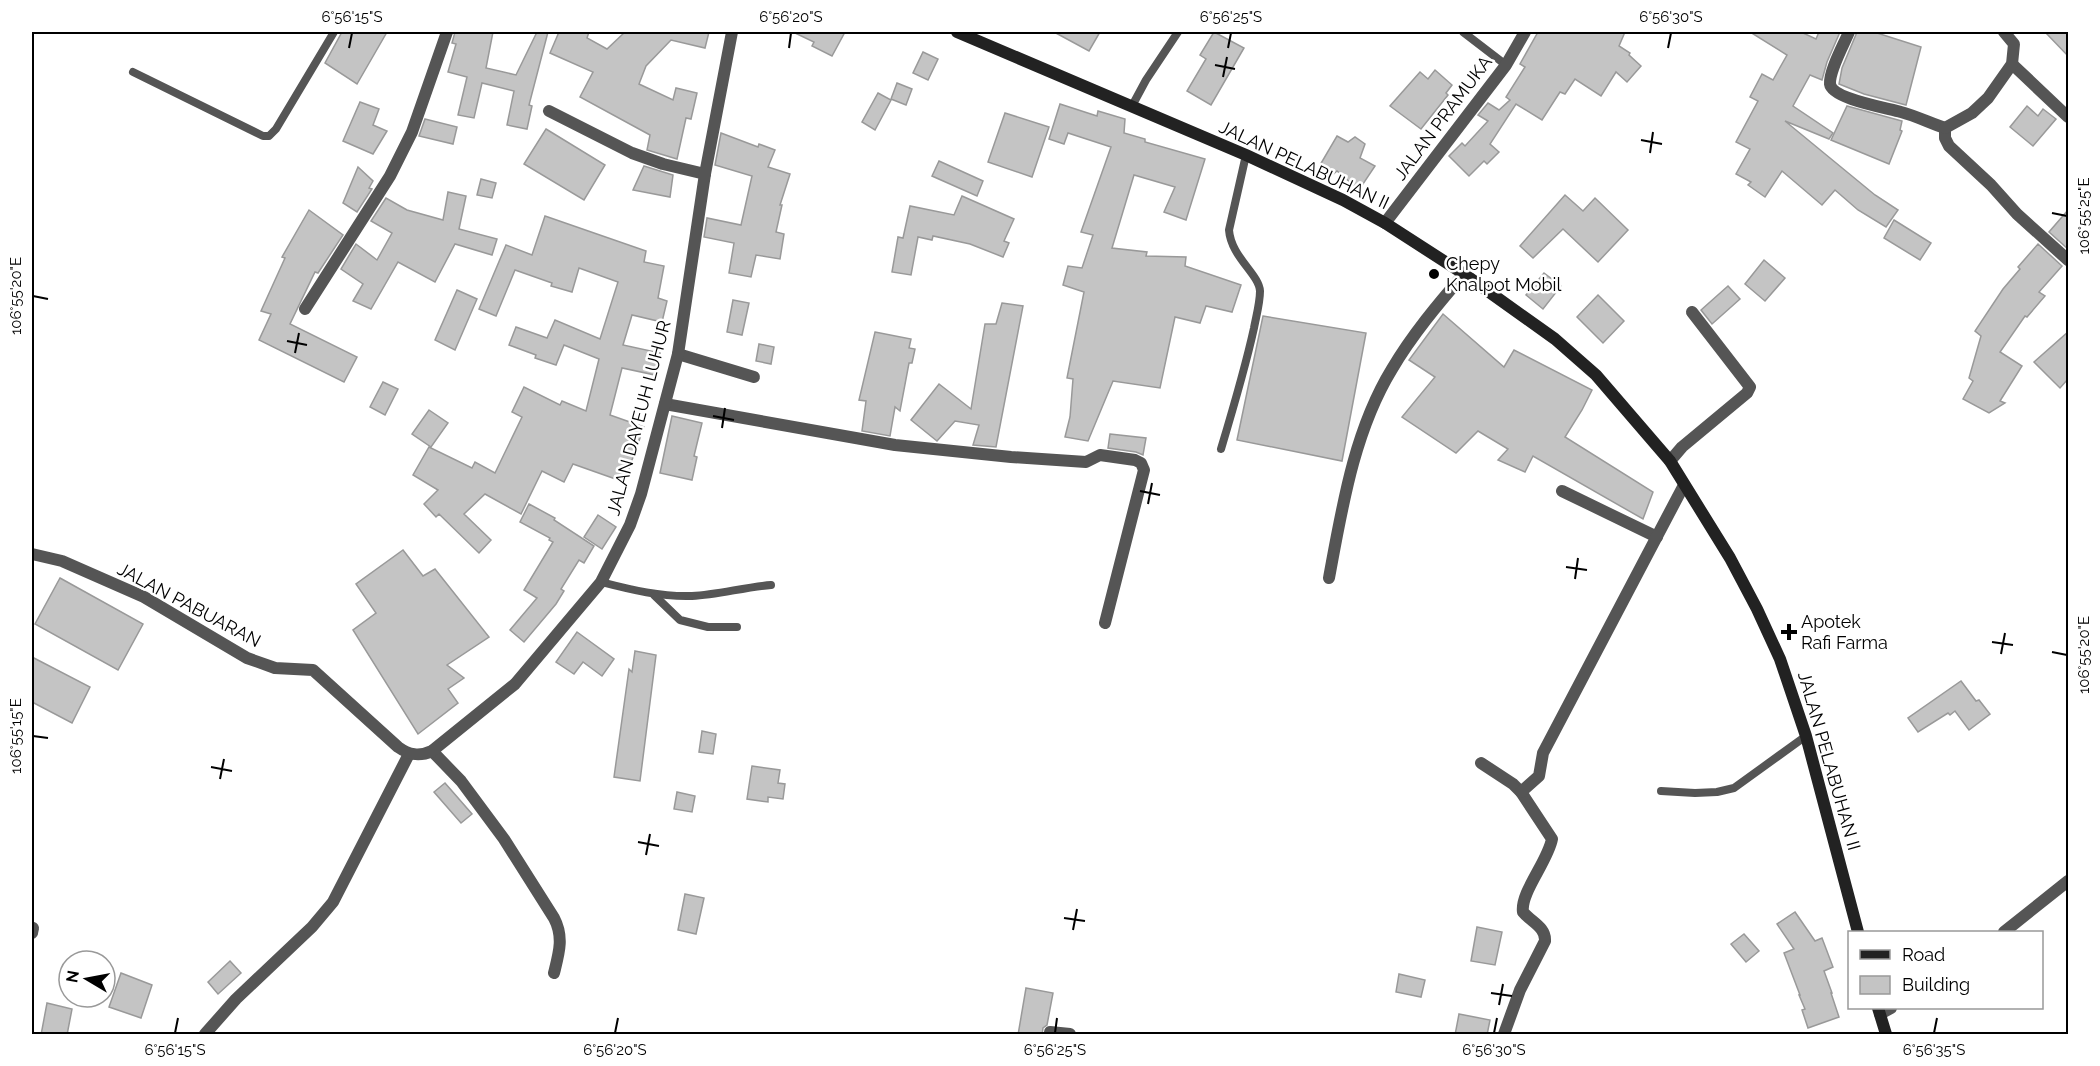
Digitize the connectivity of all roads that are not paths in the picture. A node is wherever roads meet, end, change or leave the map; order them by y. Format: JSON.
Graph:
{"nodes":[{"id":1,"x":333,"y":32,"type":"edge"},
{"id":2,"x":447,"y":32,"type":"edge"},
{"id":3,"x":732,"y":32,"type":"edge"},
{"id":4,"x":957,"y":32,"type":"edge"},
{"id":5,"x":1178,"y":32,"type":"edge"},
{"id":6,"x":1464,"y":32,"type":"edge"},
{"id":7,"x":1525,"y":32,"type":"edge"},
{"id":8,"x":1849,"y":32,"type":"edge"},
{"id":9,"x":2004,"y":32,"type":"edge"},
{"id":10,"x":2012,"y":64,"type":"junction"},
{"id":11,"x":1506,"y":65,"type":"junction"},
{"id":12,"x":133,"y":72,"type":"dead end"},
{"id":13,"x":1132,"y":106,"type":"junction"},
{"id":14,"x":549,"y":111,"type":"dead end"},
{"id":15,"x":2068,"y":117,"type":"edge"},
{"id":16,"x":1945,"y":128,"type":"junction"},
{"id":17,"x":1246,"y":155,"type":"junction"},
{"id":18,"x":705,"y":174,"type":"junction"},
{"id":19,"x":1385,"y":223,"type":"junction"},
{"id":20,"x":2068,"y":260,"type":"edge"},
{"id":21,"x":1464,"y":274,"type":"junction"},
{"id":22,"x":305,"y":309,"type":"dead end"},
{"id":23,"x":1692,"y":312,"type":"dead end"},
{"id":24,"x":678,"y":354,"type":"junction"},
{"id":25,"x":754,"y":377,"type":"dead end"},
{"id":26,"x":665,"y":404,"type":"junction"},
{"id":27,"x":1221,"y":449,"type":"dead end"},
{"id":28,"x":1670,"y":461,"type":"junction"},
{"id":29,"x":1684,"y":485,"type":"junction"},
{"id":30,"x":1562,"y":491,"type":"dead end"},
{"id":31,"x":1657,"y":537,"type":"junction"},
{"id":32,"x":32,"y":554,"type":"edge"},
{"id":33,"x":1329,"y":578,"type":"dead end"},
{"id":34,"x":601,"y":582,"type":"junction"},
{"id":35,"x":771,"y":585,"type":"dead end"},
{"id":36,"x":654,"y":594,"type":"junction"},
{"id":37,"x":1106,"y":623,"type":"dead end"},
{"id":38,"x":737,"y":627,"type":"dead end"},
{"id":39,"x":1806,"y":736,"type":"junction"},
{"id":40,"x":432,"y":752,"type":"junction"},
{"id":41,"x":409,"y":754,"type":"junction"},
{"id":42,"x":1481,"y":763,"type":"dead end"},
{"id":43,"x":1661,"y":791,"type":"dead end"},
{"id":44,"x":1521,"y":792,"type":"junction"},
{"id":45,"x":2068,"y":881,"type":"edge"},
{"id":46,"x":1857,"y":931,"type":"edge"},
{"id":47,"x":2006,"y":931,"type":"edge"},
{"id":48,"x":554,"y":973,"type":"dead end"},
{"id":49,"x":1883,"y":1010,"type":"edge"},
{"id":50,"x":1050,"y":1032,"type":"dead end"},
{"id":51,"x":205,"y":1035,"type":"edge"},
{"id":52,"x":1070,"y":1035,"type":"edge"},
{"id":53,"x":1504,"y":1035,"type":"edge"},
{"id":54,"x":1886,"y":1035,"type":"edge"}],
"edges":[{"from":1,"to":12,"type":"lane"},
{"from":2,"to":22,"type":"street"},
{"from":3,"to":18,"type":"street","name":"JALAN DAYEUH LUHUR"},
{"from":4,"to":13,"type":"main road","name":"JALAN PELABUHAN II"},
{"from":5,"to":13,"type":"lane"},
{"from":6,"to":11,"type":"lane"},
{"from":7,"to":11,"type":"street","name":"JALAN PRAMUKA"},
{"from":8,"to":16,"type":"street"},
{"from":9,"to":10,"type":"street"},
{"from":10,"to":15,"type":"street"},
{"from":10,"to":16,"type":"street"},
{"from":11,"to":19,"type":"street","name":"JALAN PRAMUKA"},
{"from":13,"to":17,"type":"main road","name":"JALAN PELABUHAN II"},
{"from":14,"to":18,"type":"street"},
{"from":16,"to":20,"type":"street"},
{"from":17,"to":19,"type":"main road","name":"JALAN PELABUHAN II"},
{"from":17,"to":27,"type":"lane"},
{"from":18,"to":24,"type":"street","name":"JALAN DAYEUH LUHUR"},
{"from":19,"to":21,"type":"main road","name":"JALAN PELABUHAN II"},
{"from":21,"to":28,"type":"main road","name":"JALAN PELABUHAN II"},
{"from":21,"to":33,"type":"street"},
{"from":23,"to":28,"type":"street"},
{"from":24,"to":25,"type":"street"},
{"from":24,"to":26,"type":"street","name":"JALAN DAYEUH LUHUR"},
{"from":26,"to":34,"type":"street","name":"JALAN DAYEUH LUHUR"},
{"from":26,"to":37,"type":"street"},
{"from":28,"to":29,"type":"main road","name":"JALAN PELABUHAN II"},
{"from":29,"to":31,"type":"street"},
{"from":29,"to":39,"type":"main road","name":"JALAN PELABUHAN II"},
{"from":30,"to":31,"type":"street"},
{"from":31,"to":44,"type":"street"},
{"from":32,"to":41,"type":"street","name":"JALAN PABUARAN"},
{"from":34,"to":36,"type":"lane"},
{"from":34,"to":40,"type":"street","name":"JALAN DAYEUH LUHUR"},
{"from":35,"to":36,"type":"lane"},
{"from":36,"to":38,"type":"lane"},
{"from":39,"to":43,"type":"lane"},
{"from":39,"to":46,"type":"main road","name":"JALAN PELABUHAN II"},
{"from":40,"to":41,"type":"street"},
{"from":40,"to":48,"type":"street"},
{"from":41,"to":51,"type":"street"},
{"from":42,"to":44,"type":"street"},
{"from":44,"to":53,"type":"street"},
{"from":45,"to":47,"type":"street"},
{"from":49,"to":54,"type":"main road"},
{"from":50,"to":52,"type":"street"}]}
